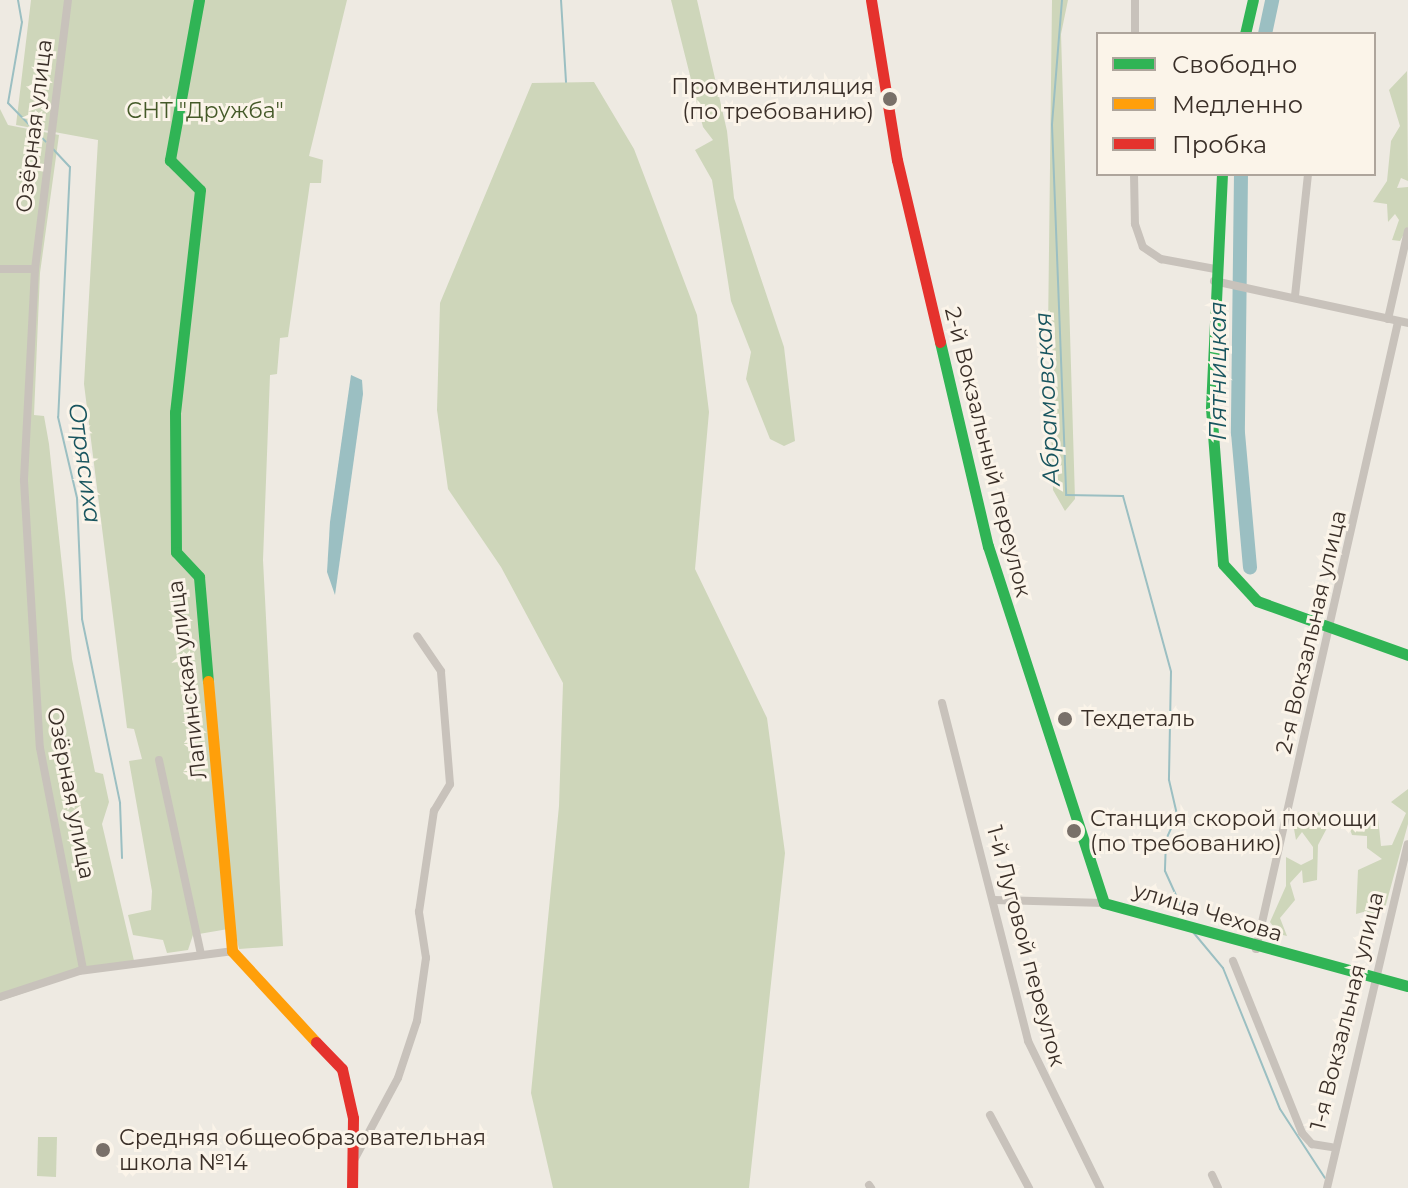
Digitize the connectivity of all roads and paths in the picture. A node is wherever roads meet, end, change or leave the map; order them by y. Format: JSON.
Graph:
{"nodes":[{"id":1,"x":68,"y":0,"type":"edge"},
{"id":2,"x":199,"y":0,"type":"edge"},
{"id":3,"x":871,"y":0,"type":"edge"},
{"id":4,"x":1135,"y":0,"type":"edge"},
{"id":5,"x":1253,"y":0,"type":"edge"},
{"id":6,"x":1135,"y":32,"type":"edge"},
{"id":7,"x":1245,"y":32,"type":"edge"},
{"id":8,"x":1134,"y":176,"type":"edge"},
{"id":9,"x":1222,"y":176,"type":"edge"},
{"id":10,"x":1308,"y":176,"type":"edge"},
{"id":11,"x":1408,"y":231,"type":"edge"},
{"id":12,"x":0,"y":269,"type":"edge"},
{"id":13,"x":35,"y":269,"type":"junction"},
{"id":14,"x":1215,"y":275,"type":"junction"},
{"id":15,"x":1295,"y":296,"type":"junction"},
{"id":16,"x":1388,"y":319,"type":"junction"},
{"id":17,"x":1403,"y":322,"type":"edge"},
{"id":18,"x":1333,"y":629,"type":"junction"},
{"id":19,"x":417,"y":636,"type":"dead end"},
{"id":20,"x":1408,"y":655,"type":"edge"},
{"id":21,"x":942,"y":703,"type":"dead end"},
{"id":22,"x":159,"y":760,"type":"dead end"},
{"id":23,"x":1408,"y":844,"type":"edge"},
{"id":24,"x":995,"y":900,"type":"junction"},
{"id":25,"x":1104,"y":903,"type":"junction"},
{"id":26,"x":1256,"y":949,"type":"junction"},
{"id":27,"x":232,"y":951,"type":"junction"},
{"id":28,"x":201,"y":954,"type":"junction"},
{"id":29,"x":1233,"y":961,"type":"dead end"},
{"id":30,"x":83,"y":970,"type":"junction"},
{"id":31,"x":1372,"y":978,"type":"junction"},
{"id":32,"x":1408,"y":986,"type":"edge"},
{"id":33,"x":0,"y":997,"type":"edge"},
{"id":34,"x":990,"y":1115,"type":"dead end"},
{"id":35,"x":1332,"y":1147,"type":"junction"},
{"id":36,"x":1212,"y":1175,"type":"dead end"},
{"id":37,"x":350,"y":1184,"type":"edge"},
{"id":38,"x":1029,"y":1188,"type":"edge"},
{"id":39,"x":1100,"y":1188,"type":"edge"},
{"id":40,"x":1218,"y":1188,"type":"edge"},
{"id":41,"x":1327,"y":1188,"type":"edge"}],
"edges":[{"from":1,"to":13,"type":"street","name":"Озёрная улица"},
{"from":2,"to":27,"type":"street","name":"Лапинская улица"},
{"from":3,"to":25,"type":"street","name":"2-й Вокзальный переулок"},
{"from":4,"to":6,"type":"street"},
{"from":5,"to":7,"type":"street"},
{"from":8,"to":14,"type":"street"},
{"from":9,"to":14,"type":"street"},
{"from":10,"to":15,"type":"street"},
{"from":11,"to":16,"type":"street"},
{"from":12,"to":13,"type":"street"},
{"from":13,"to":30,"type":"street","name":"Озёрная улица"},
{"from":14,"to":15,"type":"street"},
{"from":14,"to":18,"type":"street"},
{"from":15,"to":16,"type":"street"},
{"from":16,"to":17,"type":"street"},
{"from":17,"to":18,"type":"street","name":"2-я Вокзальная улица"},
{"from":18,"to":20,"type":"street"},
{"from":18,"to":26,"type":"street","name":"2-я Вокзальная улица"},
{"from":19,"to":37,"type":"street"},
{"from":21,"to":24,"type":"street","name":"1-й Луговой переулок"},
{"from":22,"to":28,"type":"street","name":"Лапинская улица"},
{"from":23,"to":31,"type":"street","name":"1-я Вокзальная улица"},
{"from":24,"to":25,"type":"street","name":"улица Чехова"},
{"from":24,"to":39,"type":"street","name":"1-й Луговой переулок"},
{"from":25,"to":26,"type":"street","name":"улица Чехова"},
{"from":26,"to":31,"type":"street","name":"улица Чехова"},
{"from":27,"to":28,"type":"street"},
{"from":27,"to":37,"type":"street"},
{"from":28,"to":30,"type":"street"},
{"from":29,"to":35,"type":"street"},
{"from":30,"to":33,"type":"street"},
{"from":31,"to":32,"type":"street","name":"улица Чехова"},
{"from":31,"to":35,"type":"street","name":"1-я Вокзальная улица"},
{"from":34,"to":38,"type":"street"},
{"from":35,"to":41,"type":"street","name":"1-я Вокзальная улица"},
{"from":36,"to":40,"type":"street"}]}
